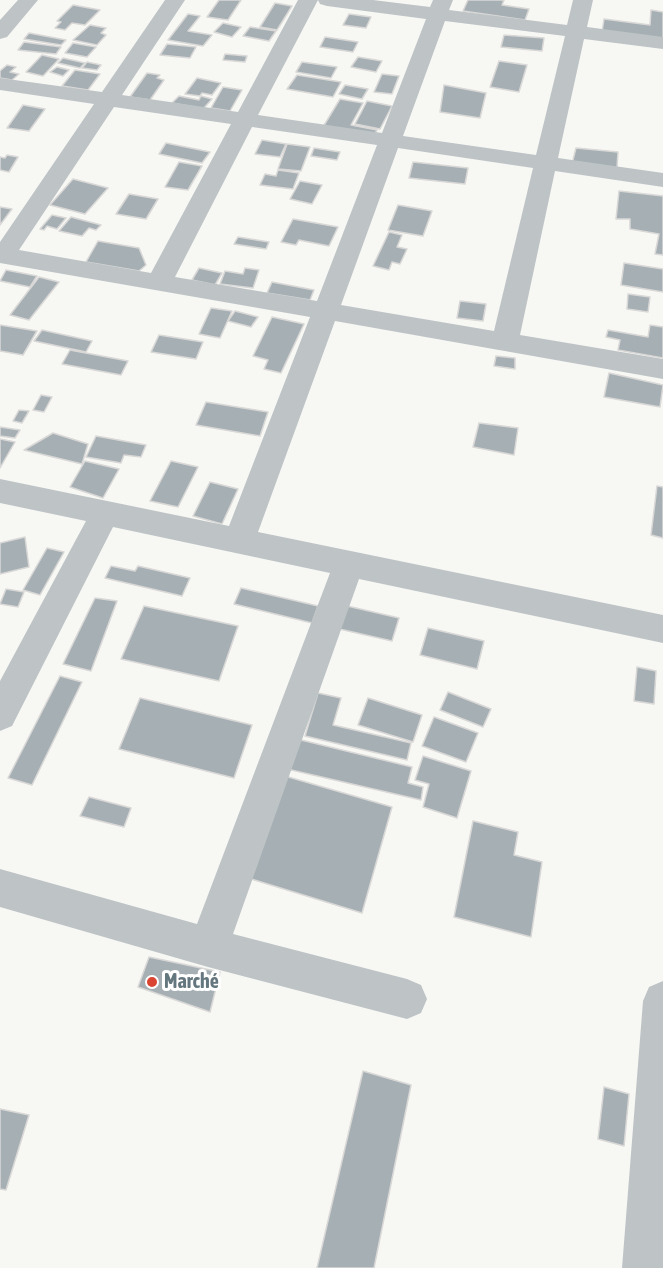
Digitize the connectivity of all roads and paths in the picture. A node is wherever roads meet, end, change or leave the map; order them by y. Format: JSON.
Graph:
{"nodes":[{"id":1,"x":28,"y":0,"type":"edge"},
{"id":2,"x":175,"y":0,"type":"edge"},
{"id":3,"x":308,"y":0,"type":"edge"},
{"id":4,"x":327,"y":0,"type":"edge"},
{"id":5,"x":583,"y":0,"type":"edge"},
{"id":6,"x":440,"y":7,"type":"edge"},
{"id":7,"x":576,"y":32,"type":"junction"},
{"id":8,"x":0,"y":33,"type":"edge"},
{"id":9,"x":663,"y":43,"type":"edge"},
{"id":10,"x":0,"y":84,"type":"edge"},
{"id":11,"x":108,"y":100,"type":"junction"},
{"id":12,"x":245,"y":120,"type":"junction"},
{"id":13,"x":390,"y":141,"type":"junction"},
{"id":14,"x":546,"y":163,"type":"junction"},
{"id":15,"x":663,"y":180,"type":"edge"},
{"id":16,"x":2,"y":255,"type":"edge"},
{"id":17,"x":159,"y":282,"type":"junction"},
{"id":18,"x":326,"y":311,"type":"junction"},
{"id":19,"x":505,"y":342,"type":"junction"},
{"id":20,"x":663,"y":369,"type":"edge"},
{"id":21,"x":0,"y":491,"type":"edge"},
{"id":22,"x":105,"y":513,"type":"junction"},
{"id":23,"x":239,"y":541,"type":"junction"},
{"id":24,"x":349,"y":564,"type":"junction"},
{"id":25,"x":663,"y":629,"type":"edge"},
{"id":26,"x":0,"y":715,"type":"edge"},
{"id":27,"x":0,"y":888,"type":"edge"},
{"id":28,"x":208,"y":947,"type":"junction"},
{"id":29,"x":407,"y":999,"type":"dead end"},
{"id":30,"x":663,"y":1001,"type":"edge"},
{"id":31,"x":661,"y":1057,"type":"edge"},
{"id":32,"x":645,"y":1268,"type":"edge"}],
"edges":[{"from":1,"to":8,"type":"street"},
{"from":2,"to":11,"type":"street"},
{"from":3,"to":12,"type":"street"},
{"from":4,"to":6,"type":"street"},
{"from":5,"to":7,"type":"street"},
{"from":6,"to":7,"type":"street"},
{"from":6,"to":13,"type":"street"},
{"from":7,"to":9,"type":"street"},
{"from":7,"to":14,"type":"street"},
{"from":10,"to":11,"type":"street"},
{"from":11,"to":12,"type":"street"},
{"from":11,"to":16,"type":"street"},
{"from":12,"to":13,"type":"street"},
{"from":12,"to":17,"type":"street"},
{"from":13,"to":14,"type":"street"},
{"from":13,"to":18,"type":"street"},
{"from":14,"to":15,"type":"street"},
{"from":14,"to":19,"type":"street"},
{"from":16,"to":17,"type":"street"},
{"from":17,"to":18,"type":"street"},
{"from":18,"to":19,"type":"street"},
{"from":18,"to":23,"type":"street"},
{"from":19,"to":20,"type":"street"},
{"from":21,"to":22,"type":"street"},
{"from":22,"to":23,"type":"street"},
{"from":22,"to":26,"type":"street"},
{"from":23,"to":24,"type":"street"},
{"from":24,"to":25,"type":"street"},
{"from":24,"to":28,"type":"street"},
{"from":27,"to":28,"type":"street"},
{"from":28,"to":29,"type":"street"},
{"from":30,"to":31,"type":"street"},
{"from":31,"to":32,"type":"street"}]}
